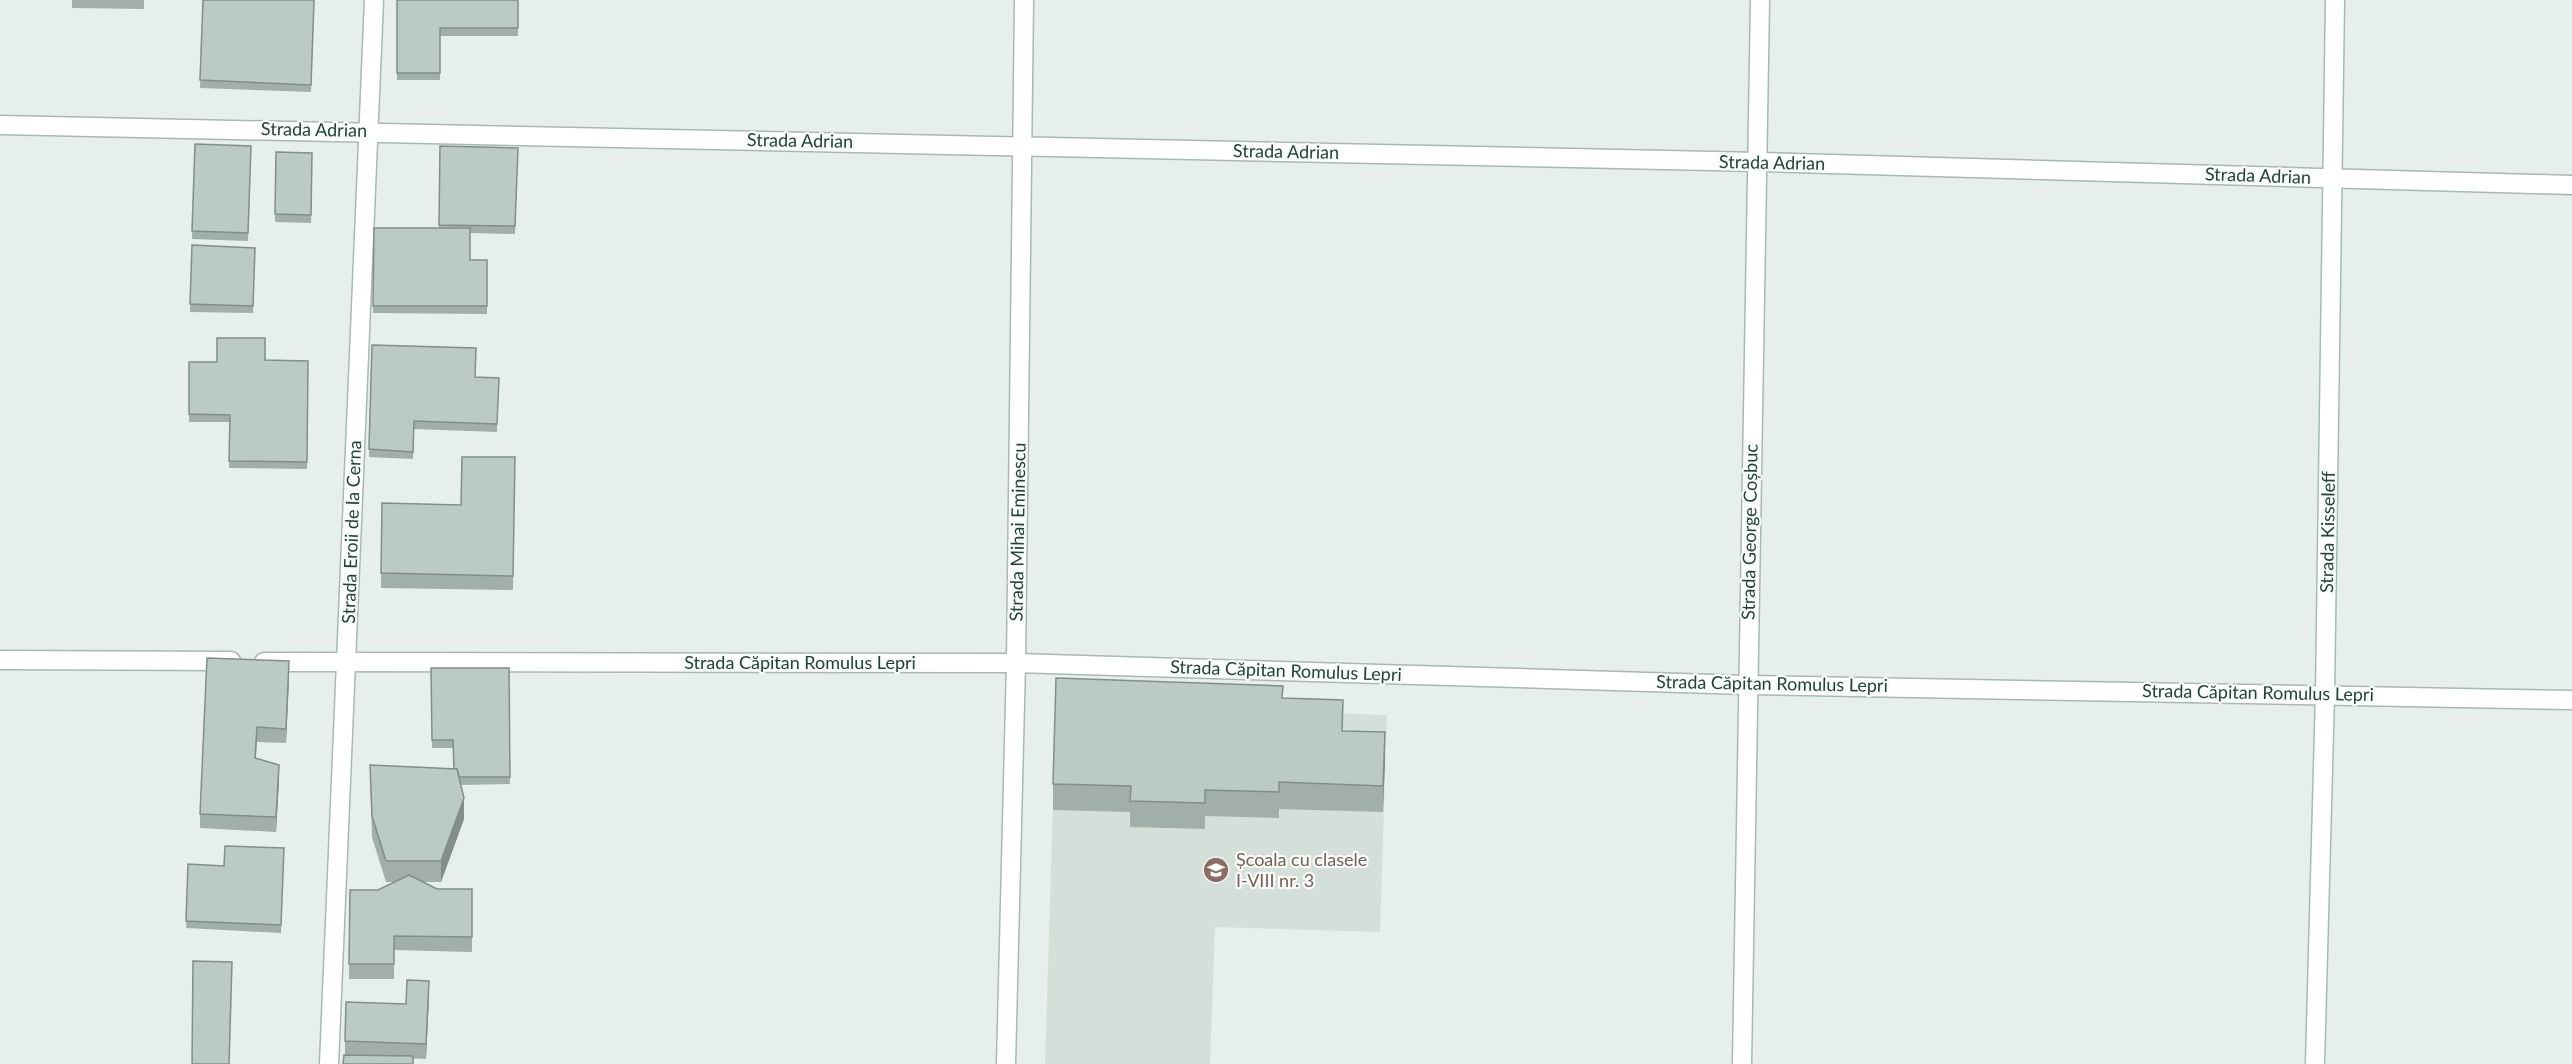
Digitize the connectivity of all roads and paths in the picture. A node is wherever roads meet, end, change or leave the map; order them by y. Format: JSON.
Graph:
{"nodes":[{"id":1,"x":374,"y":0,"type":"edge"},
{"id":2,"x":1024,"y":0,"type":"edge"},
{"id":3,"x":1760,"y":0,"type":"edge"},
{"id":4,"x":2335,"y":0,"type":"edge"},
{"id":5,"x":0,"y":125,"type":"edge"},
{"id":6,"x":367,"y":131,"type":"junction"},
{"id":7,"x":1022,"y":146,"type":"junction"},
{"id":8,"x":1759,"y":162,"type":"junction"},
{"id":9,"x":2332,"y":178,"type":"junction"},
{"id":10,"x":2572,"y":185,"type":"edge"},
{"id":11,"x":0,"y":660,"type":"edge"},
{"id":12,"x":347,"y":663,"type":"junction"},
{"id":13,"x":1016,"y":663,"type":"junction"},
{"id":14,"x":1746,"y":685,"type":"junction"},
{"id":15,"x":2325,"y":694,"type":"junction"},
{"id":16,"x":2572,"y":700,"type":"edge"},
{"id":17,"x":329,"y":1064,"type":"edge"},
{"id":18,"x":1006,"y":1064,"type":"edge"},
{"id":19,"x":1742,"y":1064,"type":"edge"},
{"id":20,"x":2315,"y":1064,"type":"edge"}],
"edges":[{"from":1,"to":6,"type":"street","name":"Strada Eroii de la Cerna"},
{"from":2,"to":7,"type":"street","name":"Strada Mihai Eminescu"},
{"from":3,"to":8,"type":"street","name":"Strada George Coșbuc"},
{"from":4,"to":9,"type":"street","name":"Strada Kisseleff"},
{"from":5,"to":6,"type":"street","name":"Strada Adrian"},
{"from":6,"to":7,"type":"street","name":"Strada Adrian"},
{"from":6,"to":12,"type":"street","name":"Strada Eroii de la Cerna"},
{"from":7,"to":8,"type":"street","name":"Strada Adrian"},
{"from":7,"to":13,"type":"street","name":"Strada Mihai Eminescu"},
{"from":8,"to":9,"type":"street","name":"Strada Adrian"},
{"from":8,"to":14,"type":"street","name":"Strada George Coșbuc"},
{"from":9,"to":10,"type":"street","name":"Strada Adrian"},
{"from":9,"to":15,"type":"street","name":"Strada Kisseleff"},
{"from":11,"to":12,"type":"street","name":"Strada Căpitan Romulus Lepri"},
{"from":12,"to":13,"type":"street","name":"Strada Căpitan Romulus Lepri"},
{"from":12,"to":17,"type":"street","name":"Strada Eroii de la Cerna"},
{"from":13,"to":14,"type":"street","name":"Strada Căpitan Romulus Lepri"},
{"from":13,"to":18,"type":"street","name":"Strada Mihai Eminescu"},
{"from":14,"to":15,"type":"street","name":"Strada Căpitan Romulus Lepri"},
{"from":14,"to":19,"type":"street","name":"Strada George Coșbuc"},
{"from":15,"to":16,"type":"street","name":"Strada Căpitan Romulus Lepri"},
{"from":15,"to":20,"type":"street","name":"Strada Kisseleff"}]}
